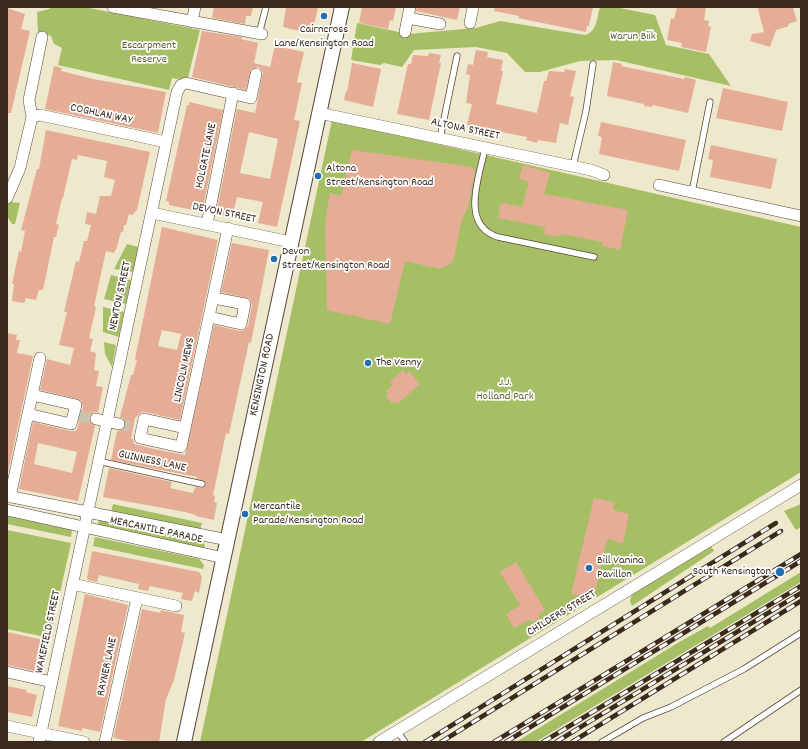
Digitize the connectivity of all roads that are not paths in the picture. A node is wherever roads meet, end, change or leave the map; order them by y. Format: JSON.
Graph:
{"nodes":[{"id":1,"x":195,"y":7,"type":"edge"},
{"id":2,"x":266,"y":7,"type":"edge"},
{"id":3,"x":342,"y":7,"type":"edge"},
{"id":4,"x":410,"y":7,"type":"edge"},
{"id":5,"x":473,"y":7,"type":"edge"},
{"id":6,"x":121,"y":8,"type":"edge"},
{"id":7,"x":408,"y":18,"type":"junction"},
{"id":8,"x":192,"y":22,"type":"junction"},
{"id":9,"x":470,"y":23,"type":"dead end"},
{"id":10,"x":440,"y":24,"type":"dead end"},
{"id":11,"x":405,"y":32,"type":"dead end"},
{"id":12,"x":260,"y":34,"type":"joint"},
{"id":13,"x":42,"y":37,"type":"dead end"},
{"id":14,"x":457,"y":56,"type":"dead end"},
{"id":15,"x":593,"y":64,"type":"dead end"},
{"id":16,"x":256,"y":74,"type":"dead end"},
{"id":17,"x":234,"y":93,"type":"junction"},
{"id":18,"x":710,"y":102,"type":"dead end"},
{"id":19,"x":319,"y":113,"type":"junction"},
{"id":20,"x":32,"y":117,"type":"junction"},
{"id":21,"x":440,"y":138,"type":"junction"},
{"id":22,"x":166,"y":142,"type":"junction"},
{"id":23,"x":486,"y":148,"type":"junction"},
{"id":24,"x":573,"y":166,"type":"junction"},
{"id":25,"x":604,"y":175,"type":"dead end"},
{"id":26,"x":659,"y":185,"type":"dead end"},
{"id":27,"x":692,"y":192,"type":"junction"},
{"id":28,"x":7,"y":198,"type":"edge"},
{"id":29,"x":152,"y":213,"type":"junction"},
{"id":30,"x":801,"y":216,"type":"edge"},
{"id":31,"x":207,"y":224,"type":"junction"},
{"id":32,"x":228,"y":228,"type":"junction"},
{"id":33,"x":291,"y":242,"type":"junction"},
{"id":34,"x":594,"y":257,"type":"dead end"},
{"id":35,"x":214,"y":298,"type":"junction"},
{"id":36,"x":210,"y":317,"type":"junction"},
{"id":37,"x":40,"y":358,"type":"dead end"},
{"id":38,"x":32,"y":395,"type":"junction"},
{"id":39,"x":28,"y":414,"type":"junction"},
{"id":40,"x":101,"y":420,"type":"junction"},
{"id":41,"x":119,"y":424,"type":"tunnel mouth"},
{"id":42,"x":185,"y":428,"type":"junction"},
{"id":43,"x":98,"y":461,"type":"junction"},
{"id":44,"x":202,"y":484,"type":"dead end"},
{"id":45,"x":801,"y":485,"type":"edge"},
{"id":46,"x":8,"y":497,"type":"edge"},
{"id":47,"x":7,"y":510,"type":"edge"},
{"id":48,"x":87,"y":513,"type":"junction"},
{"id":49,"x":84,"y":528,"type":"junction"},
{"id":50,"x":228,"y":540,"type":"junction"},
{"id":51,"x":224,"y":558,"type":"junction"},
{"id":52,"x":72,"y":584,"type":"junction"},
{"id":53,"x":137,"y":598,"type":"junction"},
{"id":54,"x":176,"y":606,"type":"dead end"},
{"id":55,"x":801,"y":633,"type":"edge"},
{"id":56,"x":7,"y":672,"type":"edge"},
{"id":57,"x":52,"y":682,"type":"junction"},
{"id":58,"x":801,"y":690,"type":"edge"},
{"id":59,"x":7,"y":726,"type":"edge"},
{"id":60,"x":397,"y":731,"type":"junction"},
{"id":61,"x":40,"y":737,"type":"edge"},
{"id":62,"x":84,"y":742,"type":"edge"},
{"id":63,"x":105,"y":742,"type":"edge"},
{"id":64,"x":184,"y":742,"type":"edge"},
{"id":65,"x":379,"y":742,"type":"edge"},
{"id":66,"x":405,"y":742,"type":"edge"},
{"id":67,"x":602,"y":742,"type":"edge"},
{"id":68,"x":724,"y":742,"type":"edge"}],
"edges":[{"from":1,"to":8,"type":"street"},
{"from":2,"to":12,"type":"lane"},
{"from":3,"to":19,"type":"street","name":"KENSINGTON ROAD"},
{"from":4,"to":7,"type":"street"},
{"from":5,"to":9,"type":"street"},
{"from":6,"to":8,"type":"street"},
{"from":7,"to":10,"type":"street"},
{"from":7,"to":11,"type":"street"},
{"from":8,"to":12,"type":"street"},
{"from":13,"to":20,"type":"street"},
{"from":14,"to":21,"type":"lane"},
{"from":15,"to":24,"type":"lane"},
{"from":16,"to":17,"type":"street"},
{"from":17,"to":22,"type":"street","name":"NEWTON STREET"},
{"from":17,"to":31,"type":"street","name":"HOLGATE LANE"},
{"from":18,"to":27,"type":"lane"},
{"from":19,"to":21,"type":"street","name":"ALTONA STREET"},
{"from":19,"to":33,"type":"street","name":"KENSINGTON ROAD"},
{"from":20,"to":22,"type":"street","name":"COGHLAN WAY"},
{"from":20,"to":28,"type":"street"},
{"from":21,"to":23,"type":"street","name":"ALTONA STREET"},
{"from":22,"to":29,"type":"street","name":"NEWTON STREET"},
{"from":23,"to":24,"type":"street","name":"ALTONA STREET"},
{"from":23,"to":34,"type":"lane"},
{"from":24,"to":25,"type":"street","name":"ALTONA STREET"},
{"from":26,"to":27,"type":"street"},
{"from":27,"to":30,"type":"street"},
{"from":29,"to":31,"type":"street","name":"DEVON STREET"},
{"from":29,"to":40,"type":"street","name":"NEWTON STREET"},
{"from":31,"to":32,"type":"street","name":"DEVON STREET"},
{"from":32,"to":33,"type":"street","name":"DEVON STREET"},
{"from":32,"to":35,"type":"street","name":"LINCOLN MEWS"},
{"from":33,"to":50,"type":"street","name":"KENSINGTON ROAD"},
{"from":35,"to":36,"type":"street","name":"LINCOLN MEWS"},
{"from":35,"to":36,"type":"street"},
{"from":36,"to":42,"type":"street","name":"LINCOLN MEWS"},
{"from":37,"to":38,"type":"street"},
{"from":38,"to":39,"type":"street"},
{"from":38,"to":39,"type":"street"},
{"from":39,"to":46,"type":"street"},
{"from":40,"to":41,"type":"street"},
{"from":40,"to":43,"type":"street","name":"NEWTON STREET"},
{"from":42,"to":42,"type":"street","name":"LINCOLN MEWS"},
{"from":43,"to":44,"type":"lane","name":"GUINNESS LANE"},
{"from":43,"to":48,"type":"street","name":"NEWTON STREET"},
{"from":45,"to":60,"type":"street","name":"CHILDERS STREET"},
{"from":46,"to":48,"type":"street","name":"MERCANTILE PARADE"},
{"from":47,"to":49,"type":"street","name":"MERCANTILE PARADE"},
{"from":48,"to":49,"type":"street"},
{"from":48,"to":50,"type":"street","name":"MERCANTILE PARADE"},
{"from":49,"to":51,"type":"street","name":"MERCANTILE PARADE"},
{"from":49,"to":52,"type":"street","name":"WAKEFIELD STREET"},
{"from":50,"to":51,"type":"street","name":"KENSINGTON ROAD"},
{"from":51,"to":64,"type":"street","name":"KENSINGTON ROAD"},
{"from":52,"to":53,"type":"street"},
{"from":52,"to":57,"type":"street","name":"WAKEFIELD STREET"},
{"from":53,"to":54,"type":"street"},
{"from":53,"to":63,"type":"street","name":"RAYNER LANE"},
{"from":55,"to":67,"type":"lane"},
{"from":56,"to":57,"type":"street"},
{"from":57,"to":61,"type":"street","name":"WAKEFIELD STREET"},
{"from":58,"to":68,"type":"lane"},
{"from":59,"to":61,"type":"street"},
{"from":60,"to":65,"type":"street","name":"CHILDERS STREET"},
{"from":60,"to":66,"type":"lane"},
{"from":61,"to":62,"type":"street"}]}
